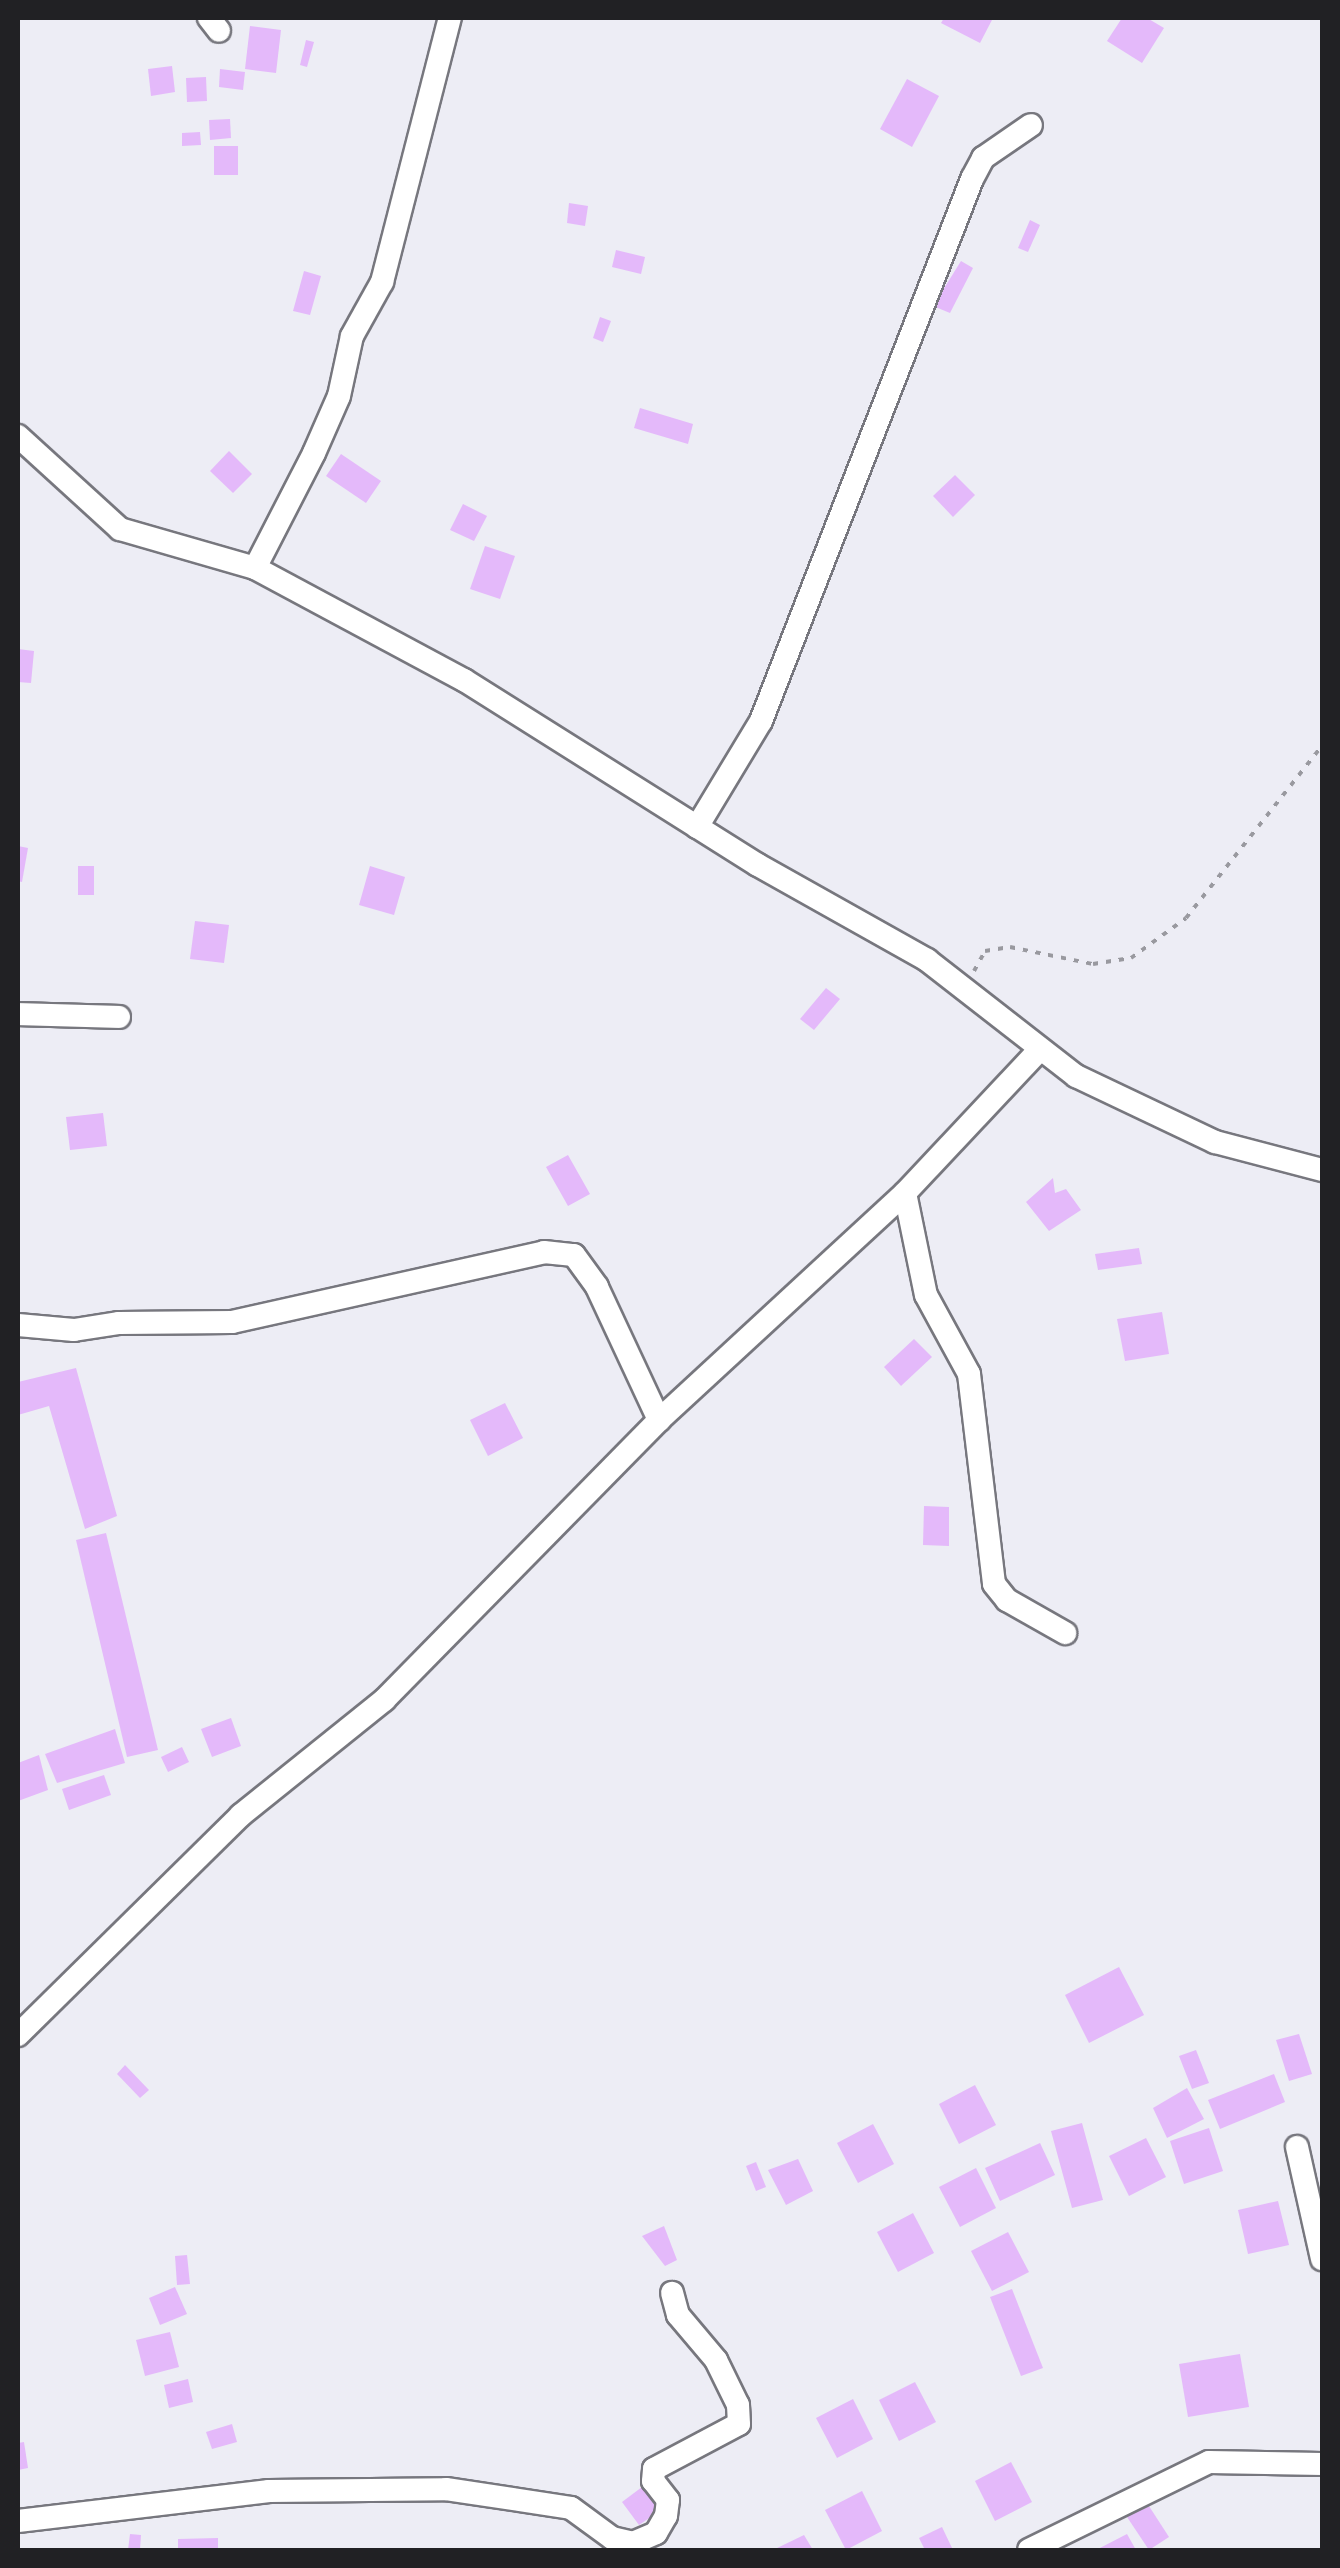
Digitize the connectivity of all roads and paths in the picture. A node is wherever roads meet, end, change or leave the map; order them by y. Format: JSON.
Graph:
{"nodes":[{"id":1,"x":450,"y":18,"type":"edge"},
{"id":2,"x":1032,"y":125,"type":"dead end"},
{"id":3,"x":18,"y":436,"type":"edge"},
{"id":4,"x":254,"y":568,"type":"junction"},
{"id":5,"x":1322,"y":746,"type":"edge"},
{"id":6,"x":697,"y":827,"type":"junction"},
{"id":7,"x":965,"y":988,"type":"junction"},
{"id":8,"x":18,"y":1014,"type":"edge"},
{"id":9,"x":119,"y":1018,"type":"dead end"},
{"id":10,"x":1040,"y":1050,"type":"junction"},
{"id":11,"x":1322,"y":1170,"type":"edge"},
{"id":12,"x":905,"y":1193,"type":"junction"},
{"id":13,"x":18,"y":1325,"type":"edge"},
{"id":14,"x":659,"y":1420,"type":"junction"},
{"id":15,"x":1066,"y":1634,"type":"dead end"},
{"id":16,"x":18,"y":2036,"type":"edge"},
{"id":17,"x":1297,"y":2147,"type":"dead end"},
{"id":18,"x":1322,"y":2260,"type":"edge"},
{"id":19,"x":672,"y":2293,"type":"dead end"},
{"id":20,"x":1322,"y":2464,"type":"edge"},
{"id":21,"x":18,"y":2521,"type":"edge"},
{"id":22,"x":1043,"y":2547,"type":"edge"}],
"edges":[{"from":1,"to":4,"type":"street"},
{"from":2,"to":6,"type":"street"},
{"from":3,"to":4,"type":"street"},
{"from":4,"to":6,"type":"street"},
{"from":5,"to":7,"type":"path"},
{"from":6,"to":7,"type":"street"},
{"from":7,"to":10,"type":"street"},
{"from":8,"to":9,"type":"street"},
{"from":10,"to":11,"type":"street"},
{"from":10,"to":12,"type":"street"},
{"from":12,"to":14,"type":"street"},
{"from":12,"to":15,"type":"street"},
{"from":13,"to":14,"type":"street"},
{"from":14,"to":16,"type":"street"},
{"from":17,"to":18,"type":"street"},
{"from":19,"to":21,"type":"street"},
{"from":20,"to":22,"type":"street"}]}
